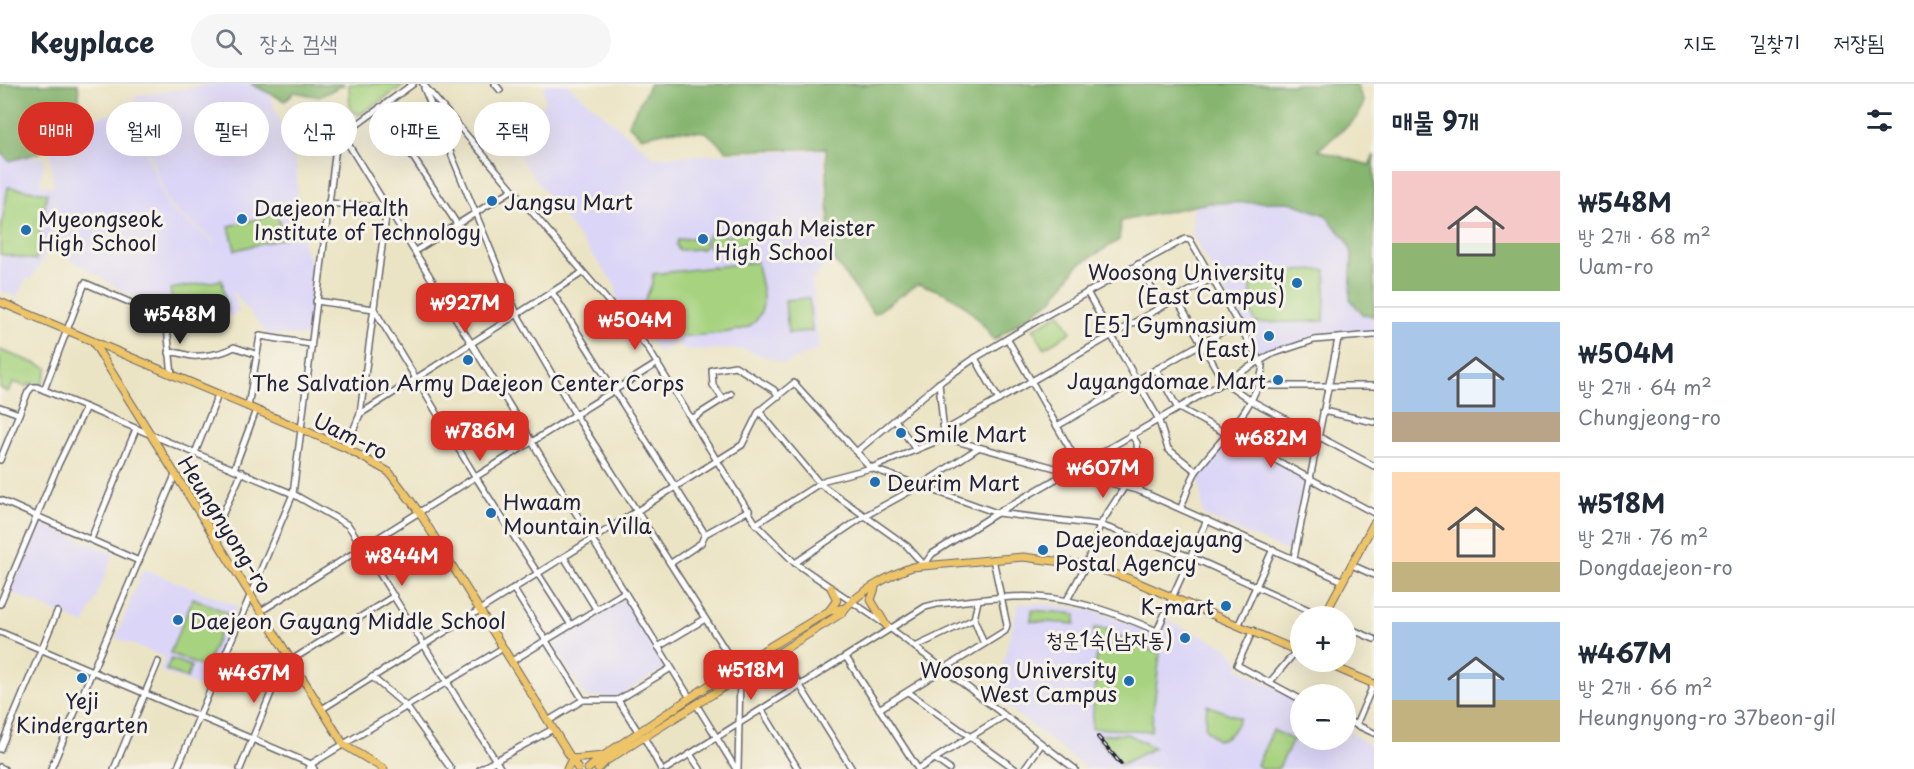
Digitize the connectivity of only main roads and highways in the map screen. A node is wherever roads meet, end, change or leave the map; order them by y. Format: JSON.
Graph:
{"nodes":[{"id":1,"x":0,"y":302,"type":"edge"},
{"id":2,"x":93,"y":342,"type":"junction"},
{"id":3,"x":1374,"y":523,"type":"edge"},
{"id":4,"x":876,"y":586,"type":"junction"},
{"id":5,"x":831,"y":588,"type":"road end"},
{"id":6,"x":1329,"y":606,"type":"edge"},
{"id":7,"x":845,"y":608,"type":"junction"},
{"id":8,"x":829,"y":611,"type":"junction"},
{"id":9,"x":889,"y":627,"type":"road end"},
{"id":10,"x":1290,"y":647,"type":"edge"},
{"id":11,"x":1346,"y":672,"type":"edge"},
{"id":12,"x":1374,"y":684,"type":"edge"},
{"id":13,"x":693,"y":701,"type":"junction"},
{"id":14,"x":572,"y":759,"type":"junction"},
{"id":15,"x":605,"y":762,"type":"edge"},
{"id":16,"x":384,"y":769,"type":"edge"},
{"id":17,"x":567,"y":769,"type":"edge"},
{"id":18,"x":578,"y":769,"type":"edge"},
{"id":19,"x":588,"y":769,"type":"edge"},
{"id":20,"x":598,"y":769,"type":"edge"}],
"edges":[{"from":1,"to":2,"type":"main road","name":"Uam-ro"},
{"from":2,"to":14,"type":"main road","name":"Uam-ro"},
{"from":2,"to":16,"type":"main road","name":"Heungnyong-ro"},
{"from":3,"to":6,"type":"main road"},
{"from":4,"to":7,"type":"main road"},
{"from":4,"to":9,"type":"main road"},
{"from":4,"to":10,"type":"main road"},
{"from":5,"to":8,"type":"main road"},
{"from":7,"to":8,"type":"main road"},
{"from":7,"to":13,"type":"main road"},
{"from":8,"to":13,"type":"main road"},
{"from":11,"to":12,"type":"main road"},
{"from":13,"to":15,"type":"main road"},
{"from":14,"to":15,"type":"main road"},
{"from":14,"to":17,"type":"main road"},
{"from":14,"to":18,"type":"main road","name":"Uam-ro"},
{"from":15,"to":19,"type":"main road"},
{"from":15,"to":20,"type":"main road"}]}
